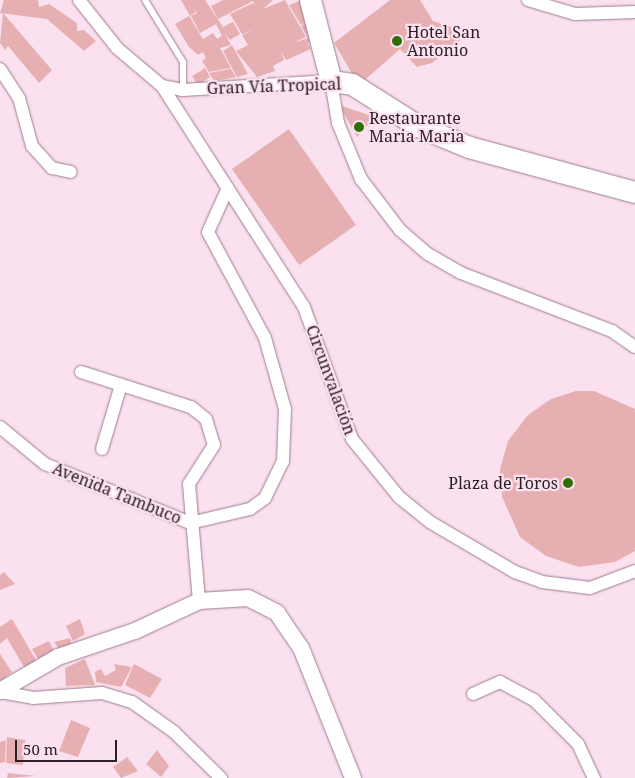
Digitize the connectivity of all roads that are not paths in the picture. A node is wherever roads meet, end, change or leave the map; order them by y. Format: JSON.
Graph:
{"nodes":[{"id":1,"x":78,"y":0,"type":"edge"},
{"id":2,"x":145,"y":0,"type":"edge"},
{"id":3,"x":310,"y":0,"type":"edge"},
{"id":4,"x":325,"y":0,"type":"edge"},
{"id":5,"x":528,"y":0,"type":"edge"},
{"id":6,"x":635,"y":12,"type":"edge"},
{"id":7,"x":0,"y":69,"type":"edge"},
{"id":8,"x":331,"y":81,"type":"junction"},
{"id":9,"x":162,"y":86,"type":"junction"},
{"id":10,"x":183,"y":90,"type":"junction"},
{"id":11,"x":71,"y":172,"type":"dead end"},
{"id":12,"x":228,"y":188,"type":"junction"},
{"id":13,"x":633,"y":188,"type":"edge"},
{"id":14,"x":635,"y":347,"type":"edge"},
{"id":15,"x":81,"y":372,"type":"dead end"},
{"id":16,"x":120,"y":385,"type":"junction"},
{"id":17,"x":0,"y":427,"type":"edge"},
{"id":18,"x":102,"y":449,"type":"dead end"},
{"id":19,"x":190,"y":523,"type":"junction"},
{"id":20,"x":635,"y":571,"type":"edge"},
{"id":21,"x":199,"y":601,"type":"junction"},
{"id":22,"x":0,"y":691,"type":"edge"},
{"id":23,"x":474,"y":694,"type":"dead end"},
{"id":24,"x":221,"y":778,"type":"edge"},
{"id":25,"x":354,"y":778,"type":"edge"},
{"id":26,"x":594,"y":778,"type":"edge"}],
"edges":[{"from":1,"to":9,"type":"street","name":"Gran Vía Tropical"},
{"from":2,"to":10,"type":"lane"},
{"from":3,"to":8,"type":"main road"},
{"from":4,"to":8,"type":"main road"},
{"from":5,"to":6,"type":"street"},
{"from":7,"to":11,"type":"street"},
{"from":8,"to":10,"type":"street","name":"Gran Vía Tropical"},
{"from":8,"to":13,"type":"main road","name":"Gran Vía Tropical"},
{"from":8,"to":14,"type":"street"},
{"from":9,"to":10,"type":"street","name":"Gran Vía Tropical"},
{"from":9,"to":12,"type":"street","name":"Circunvalación"},
{"from":12,"to":19,"type":"street"},
{"from":12,"to":20,"type":"street","name":"Circunvalación"},
{"from":15,"to":16,"type":"street"},
{"from":16,"to":18,"type":"street"},
{"from":16,"to":19,"type":"street"},
{"from":17,"to":19,"type":"street","name":"Avenida Tambuco"},
{"from":19,"to":21,"type":"street","name":"Avenida Tambuco"},
{"from":21,"to":22,"type":"street"},
{"from":21,"to":25,"type":"street"},
{"from":22,"to":24,"type":"street"},
{"from":23,"to":26,"type":"street"}]}
